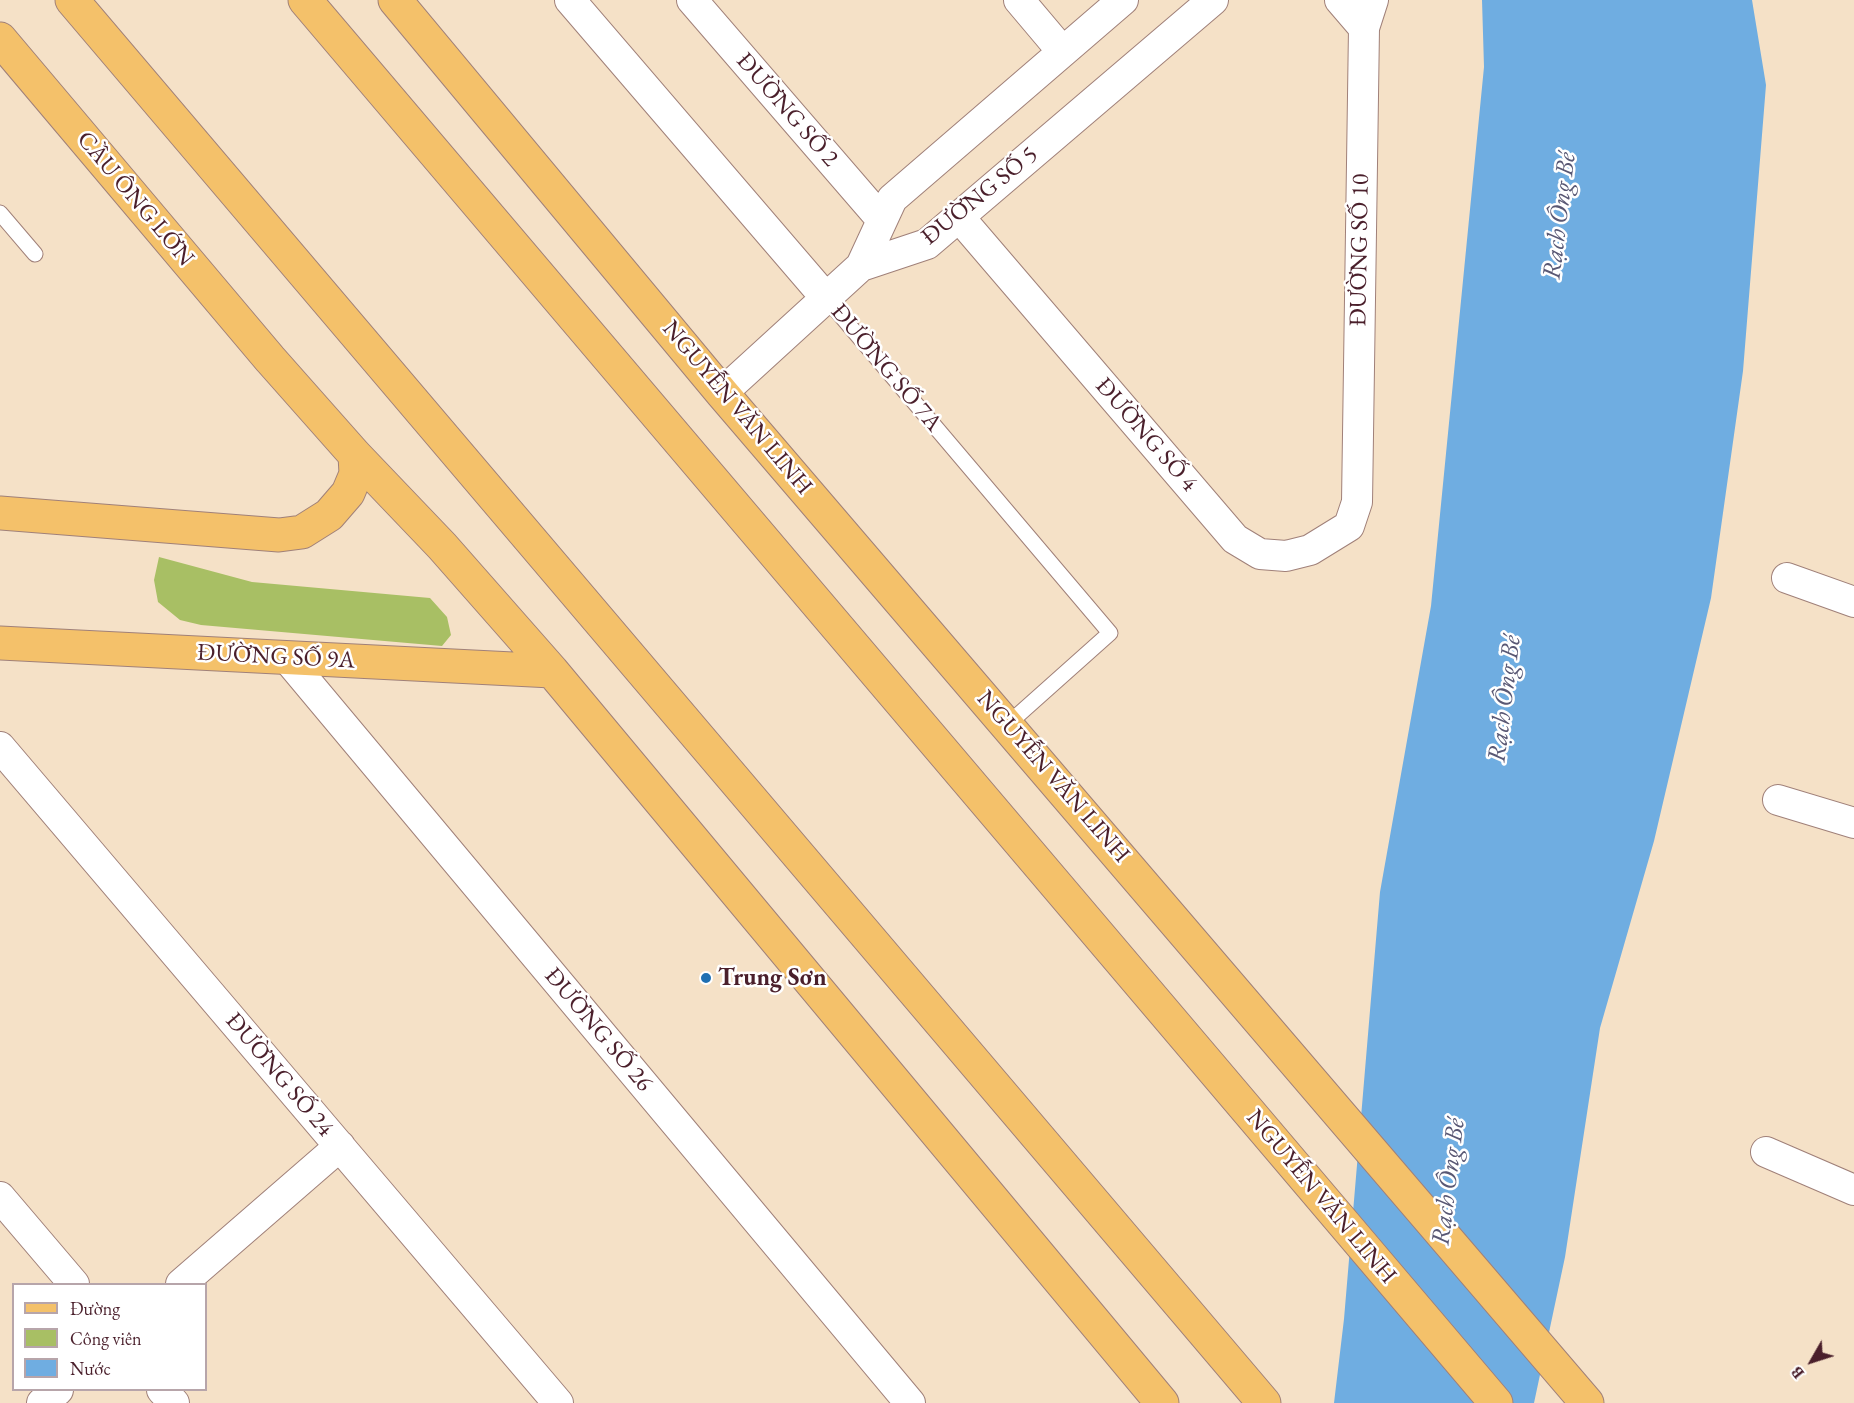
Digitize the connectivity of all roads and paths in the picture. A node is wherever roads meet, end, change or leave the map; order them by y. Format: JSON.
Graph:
{"nodes":[{"id":1,"x":72,"y":0,"type":"edge"},
{"id":2,"x":305,"y":0,"type":"edge"},
{"id":3,"x":395,"y":0,"type":"edge"},
{"id":4,"x":570,"y":0,"type":"edge"},
{"id":5,"x":692,"y":0,"type":"edge"},
{"id":6,"x":1019,"y":0,"type":"edge"},
{"id":7,"x":1122,"y":0,"type":"edge"},
{"id":8,"x":1213,"y":0,"type":"edge"},
{"id":9,"x":1340,"y":0,"type":"edge"},
{"id":10,"x":1373,"y":0,"type":"edge"},
{"id":11,"x":1364,"y":28,"type":"junction"},
{"id":12,"x":0,"y":39,"type":"edge"},
{"id":13,"x":1062,"y":51,"type":"junction"},
{"id":14,"x":0,"y":213,"type":"edge"},
{"id":15,"x":959,"y":217,"type":"junction"},
{"id":16,"x":882,"y":220,"type":"junction"},
{"id":17,"x":35,"y":254,"type":"dead end"},
{"id":18,"x":861,"y":266,"type":"junction"},
{"id":19,"x":826,"y":298,"type":"junction"},
{"id":20,"x":722,"y":393,"type":"junction"},
{"id":21,"x":355,"y":455,"type":"junction"},
{"id":22,"x":1357,"y":502,"type":"joint"},
{"id":23,"x":0,"y":513,"type":"edge"},
{"id":24,"x":1787,"y":578,"type":"dead end"},
{"id":25,"x":1854,"y":602,"type":"edge"},
{"id":26,"x":0,"y":643,"type":"edge"},
{"id":27,"x":286,"y":657,"type":"junction"},
{"id":28,"x":552,"y":671,"type":"junction"},
{"id":29,"x":1008,"y":724,"type":"junction"},
{"id":30,"x":0,"y":747,"type":"edge"},
{"id":31,"x":1778,"y":800,"type":"dead end"},
{"id":32,"x":1854,"y":823,"type":"edge"},
{"id":33,"x":339,"y":1146,"type":"junction"},
{"id":34,"x":1766,"y":1152,"type":"dead end"},
{"id":35,"x":1854,"y":1190,"type":"edge"},
{"id":36,"x":0,"y":1197,"type":"edge"},
{"id":37,"x":73,"y":1283,"type":"edge"},
{"id":38,"x":182,"y":1283,"type":"edge"},
{"id":39,"x":56,"y":1391,"type":"edge"},
{"id":40,"x":164,"y":1391,"type":"edge"},
{"id":41,"x":42,"y":1403,"type":"edge"},
{"id":42,"x":174,"y":1403,"type":"edge"},
{"id":43,"x":558,"y":1403,"type":"edge"},
{"id":44,"x":910,"y":1403,"type":"edge"},
{"id":45,"x":1162,"y":1403,"type":"edge"},
{"id":46,"x":1264,"y":1403,"type":"edge"},
{"id":47,"x":1496,"y":1403,"type":"edge"},
{"id":48,"x":1587,"y":1403,"type":"edge"}],
"edges":[{"from":1,"to":46,"type":"main road"},
{"from":2,"to":47,"type":"main road","name":"NGUYỄN VĂN LINH"},
{"from":3,"to":20,"type":"main road","name":"NGUYỄN VĂN LINH"},
{"from":4,"to":19,"type":"street","name":"ĐƯỜNG SỐ 7A"},
{"from":5,"to":16,"type":"street","name":"ĐƯỜNG SỐ 2"},
{"from":6,"to":13,"type":"street"},
{"from":7,"to":13,"type":"street","name":"ĐƯỜNG SỐ 5"},
{"from":8,"to":15,"type":"street","name":"ĐƯỜNG SỐ 5"},
{"from":9,"to":11,"type":"street"},
{"from":10,"to":11,"type":"street","name":"ĐƯỜNG SỐ 10"},
{"from":11,"to":22,"type":"street","name":"ĐƯỜNG SỐ 10"},
{"from":12,"to":21,"type":"main road","name":"CẦU ÔNG LỚN"},
{"from":13,"to":16,"type":"street","name":"ĐƯỜNG SỐ 5"},
{"from":14,"to":17,"type":"lane"},
{"from":15,"to":18,"type":"street","name":"ĐƯỜNG SỐ 5"},
{"from":15,"to":22,"type":"street","name":"ĐƯỜNG SỐ 4"},
{"from":16,"to":18,"type":"street","name":"ĐƯỜNG SỐ 5"},
{"from":18,"to":19,"type":"street"},
{"from":19,"to":20,"type":"street"},
{"from":19,"to":29,"type":"lane","name":"ĐƯỜNG SỐ 7A"},
{"from":20,"to":29,"type":"main road","name":"NGUYỄN VĂN LINH"},
{"from":21,"to":23,"type":"main road"},
{"from":21,"to":28,"type":"main road"},
{"from":24,"to":25,"type":"street"},
{"from":26,"to":27,"type":"main road","name":"ĐƯỜNG SỐ 9A"},
{"from":27,"to":28,"type":"main road","name":"ĐƯỜNG SỐ 9A"},
{"from":27,"to":44,"type":"street","name":"ĐƯỜNG SỐ 26"},
{"from":28,"to":45,"type":"main road"},
{"from":29,"to":48,"type":"main road","name":"NGUYỄN VĂN LINH"},
{"from":30,"to":33,"type":"street","name":"ĐƯỜNG SỐ 24"},
{"from":31,"to":32,"type":"street"},
{"from":33,"to":38,"type":"street"},
{"from":33,"to":43,"type":"street","name":"ĐƯỜNG SỐ 24"},
{"from":34,"to":35,"type":"street"},
{"from":36,"to":37,"type":"street"},
{"from":39,"to":41,"type":"street"},
{"from":40,"to":42,"type":"street"}]}
